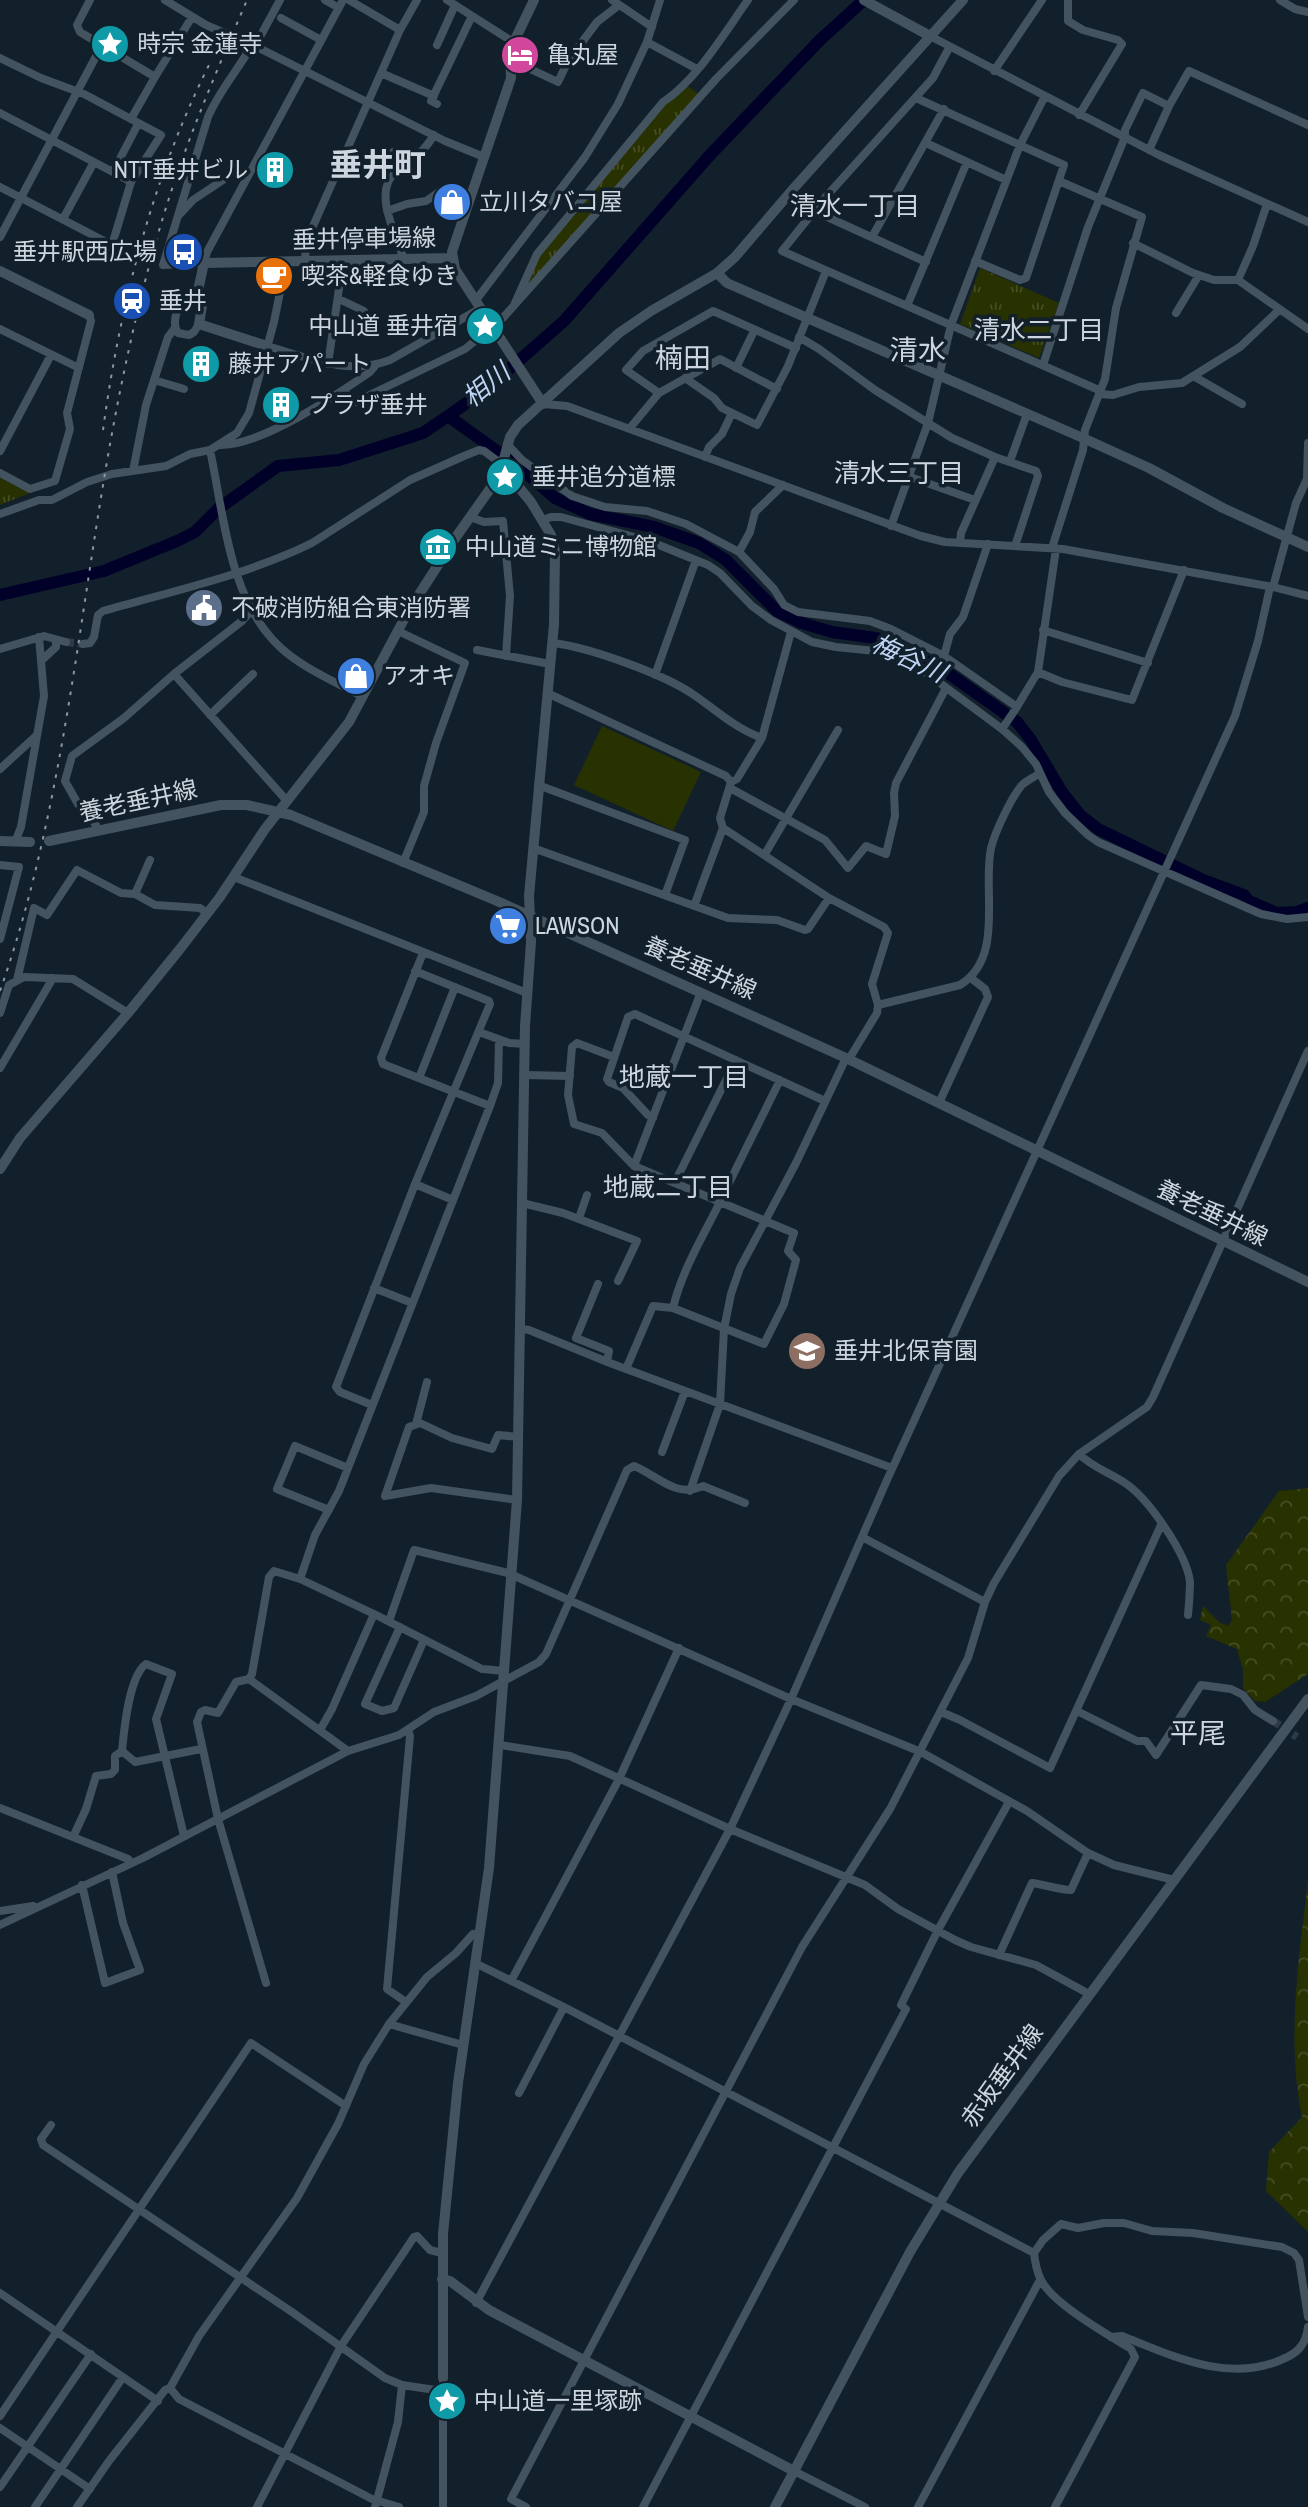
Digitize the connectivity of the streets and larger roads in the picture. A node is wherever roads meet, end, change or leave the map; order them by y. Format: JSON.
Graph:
{"nodes":[{"id":1,"x":90,"y":0,"type":"edge"},
{"id":2,"x":165,"y":0,"type":"edge"},
{"id":3,"x":280,"y":0,"type":"edge"},
{"id":4,"x":325,"y":0,"type":"edge"},
{"id":5,"x":349,"y":0,"type":"edge"},
{"id":6,"x":417,"y":0,"type":"edge"},
{"id":7,"x":534,"y":0,"type":"edge"},
{"id":8,"x":660,"y":0,"type":"edge"},
{"id":9,"x":748,"y":0,"type":"edge"},
{"id":10,"x":794,"y":0,"type":"edge"},
{"id":11,"x":864,"y":0,"type":"edge"},
{"id":12,"x":963,"y":0,"type":"edge"},
{"id":13,"x":1042,"y":0,"type":"edge"},
{"id":14,"x":1068,"y":0,"type":"edge"},
{"id":15,"x":1280,"y":0,"type":"edge"},
{"id":16,"x":451,"y":2,"type":"edge"},
{"id":17,"x":616,"y":3,"type":"edge"},
{"id":18,"x":341,"y":4,"type":"edge"},
{"id":19,"x":1297,"y":5,"type":"edge"},
{"id":20,"x":1308,"y":12,"type":"edge"},
{"id":21,"x":472,"y":16,"type":"junction"},
{"id":22,"x":192,"y":17,"type":"junction"},
{"id":23,"x":281,"y":18,"type":"dead end"},
{"id":24,"x":652,"y":27,"type":"junction"},
{"id":25,"x":400,"y":30,"type":"junction"},
{"id":26,"x":925,"y":34,"type":"junction"},
{"id":27,"x":321,"y":40,"type":"junction"},
{"id":28,"x":513,"y":42,"type":"junction"},
{"id":29,"x":647,"y":42,"type":"junction"},
{"id":30,"x":102,"y":44,"type":"junction"},
{"id":31,"x":253,"y":46,"type":"junction"},
{"id":32,"x":437,"y":46,"type":"dead end"},
{"id":33,"x":949,"y":48,"type":"junction"},
{"id":34,"x":0,"y":58,"type":"edge"},
{"id":35,"x":509,"y":59,"type":"junction"},
{"id":36,"x":697,"y":69,"type":"junction"},
{"id":37,"x":304,"y":71,"type":"junction"},
{"id":38,"x":994,"y":71,"type":"junction"},
{"id":39,"x":381,"y":74,"type":"junction"},
{"id":40,"x":155,"y":77,"type":"junction"},
{"id":41,"x":76,"y":92,"type":"junction"},
{"id":42,"x":916,"y":98,"type":"junction"},
{"id":43,"x":1044,"y":98,"type":"junction"},
{"id":44,"x":368,"y":102,"type":"junction"},
{"id":45,"x":1169,"y":106,"type":"junction"},
{"id":46,"x":944,"y":109,"type":"junction"},
{"id":47,"x":0,"y":113,"type":"edge"},
{"id":48,"x":1079,"y":115,"type":"junction"},
{"id":49,"x":135,"y":122,"type":"junction"},
{"id":50,"x":1308,"y":125,"type":"edge"},
{"id":51,"x":434,"y":135,"type":"junction"},
{"id":52,"x":1125,"y":137,"type":"junction"},
{"id":53,"x":52,"y":140,"type":"junction"},
{"id":54,"x":926,"y":143,"type":"junction"},
{"id":55,"x":1020,"y":145,"type":"junction"},
{"id":56,"x":1149,"y":150,"type":"junction"},
{"id":57,"x":393,"y":152,"type":"dead end"},
{"id":58,"x":484,"y":157,"type":"junction"},
{"id":59,"x":94,"y":162,"type":"junction"},
{"id":60,"x":967,"y":162,"type":"junction"},
{"id":61,"x":407,"y":165,"type":"junction"},
{"id":62,"x":113,"y":172,"type":"junction"},
{"id":63,"x":223,"y":180,"type":"dead end"},
{"id":64,"x":1006,"y":180,"type":"junction"},
{"id":65,"x":1059,"y":181,"type":"junction"},
{"id":66,"x":131,"y":182,"type":"junction"},
{"id":67,"x":0,"y":187,"type":"edge"},
{"id":68,"x":445,"y":188,"type":"dead end"},
{"id":69,"x":21,"y":197,"type":"junction"},
{"id":70,"x":1098,"y":198,"type":"junction"},
{"id":71,"x":1267,"y":204,"type":"junction"},
{"id":72,"x":387,"y":211,"type":"junction"},
{"id":73,"x":814,"y":211,"type":"junction"},
{"id":74,"x":176,"y":217,"type":"junction"},
{"id":75,"x":63,"y":219,"type":"junction"},
{"id":76,"x":1308,"y":222,"type":"edge"},
{"id":77,"x":0,"y":237,"type":"edge"},
{"id":78,"x":872,"y":237,"type":"junction"},
{"id":79,"x":1133,"y":243,"type":"junction"},
{"id":80,"x":452,"y":258,"type":"junction"},
{"id":81,"x":404,"y":260,"type":"junction"},
{"id":82,"x":343,"y":261,"type":"junction"},
{"id":83,"x":975,"y":261,"type":"junction"},
{"id":84,"x":286,"y":262,"type":"junction"},
{"id":85,"x":306,"y":262,"type":"junction"},
{"id":86,"x":926,"y":262,"type":"junction"},
{"id":87,"x":204,"y":263,"type":"junction"},
{"id":88,"x":0,"y":271,"type":"edge"},
{"id":89,"x":826,"y":271,"type":"junction"},
{"id":90,"x":717,"y":274,"type":"junction"},
{"id":91,"x":1199,"y":275,"type":"junction"},
{"id":92,"x":1238,"y":280,"type":"junction"},
{"id":93,"x":197,"y":295,"type":"junction"},
{"id":94,"x":339,"y":299,"type":"junction"},
{"id":95,"x":479,"y":304,"type":"junction"},
{"id":96,"x":514,"y":305,"type":"junction"},
{"id":97,"x":907,"y":306,"type":"junction"},
{"id":98,"x":1279,"y":310,"type":"junction"},
{"id":99,"x":364,"y":311,"type":"dead end"},
{"id":100,"x":1176,"y":313,"type":"dead end"},
{"id":101,"x":89,"y":316,"type":"joint"},
{"id":102,"x":807,"y":318,"type":"junction"},
{"id":103,"x":199,"y":324,"type":"junction"},
{"id":104,"x":951,"y":325,"type":"junction"},
{"id":105,"x":175,"y":328,"type":"junction"},
{"id":106,"x":1308,"y":328,"type":"edge"},
{"id":107,"x":493,"y":329,"type":"junction"},
{"id":108,"x":3,"y":330,"type":"edge"},
{"id":109,"x":754,"y":331,"type":"junction"},
{"id":110,"x":799,"y":337,"type":"junction"},
{"id":111,"x":0,"y":342,"type":"edge"},
{"id":112,"x":267,"y":346,"type":"junction"},
{"id":113,"x":796,"y":348,"type":"junction"},
{"id":114,"x":51,"y":355,"type":"junction"},
{"id":115,"x":328,"y":364,"type":"junction"},
{"id":116,"x":1043,"y":365,"type":"junction"},
{"id":117,"x":375,"y":366,"type":"junction"},
{"id":118,"x":79,"y":368,"type":"junction"},
{"id":119,"x":736,"y":368,"type":"junction"},
{"id":120,"x":939,"y":376,"type":"junction"},
{"id":121,"x":1195,"y":377,"type":"junction"},
{"id":122,"x":685,"y":378,"type":"junction"},
{"id":123,"x":154,"y":380,"type":"junction"},
{"id":124,"x":184,"y":389,"type":"dead end"},
{"id":125,"x":777,"y":389,"type":"junction"},
{"id":126,"x":344,"y":390,"type":"junction"},
{"id":127,"x":1101,"y":392,"type":"junction"},
{"id":128,"x":659,"y":393,"type":"junction"},
{"id":129,"x":541,"y":401,"type":"junction"},
{"id":130,"x":1242,"y":404,"type":"dead end"},
{"id":131,"x":732,"y":414,"type":"junction"},
{"id":132,"x":1027,"y":414,"type":"junction"},
{"id":133,"x":928,"y":423,"type":"junction"},
{"id":134,"x":630,"y":428,"type":"junction"},
{"id":135,"x":1083,"y":438,"type":"junction"},
{"id":136,"x":1308,"y":443,"type":"edge"},
{"id":137,"x":219,"y":445,"type":"junction"},
{"id":138,"x":507,"y":446,"type":"junction"},
{"id":139,"x":209,"y":450,"type":"junction"},
{"id":140,"x":0,"y":451,"type":"edge"},
{"id":141,"x":705,"y":457,"type":"junction"},
{"id":142,"x":995,"y":457,"type":"junction"},
{"id":143,"x":1010,"y":461,"type":"junction"},
{"id":144,"x":502,"y":466,"type":"junction"},
{"id":145,"x":132,"y":471,"type":"junction"},
{"id":146,"x":0,"y":473,"type":"edge"},
{"id":147,"x":910,"y":477,"type":"junction"},
{"id":148,"x":783,"y":485,"type":"junction"},
{"id":149,"x":1306,"y":487,"type":"edge"},
{"id":150,"x":975,"y":500,"type":"junction"},
{"id":151,"x":0,"y":514,"type":"edge"},
{"id":152,"x":470,"y":517,"type":"junction"},
{"id":153,"x":543,"y":520,"type":"junction"},
{"id":154,"x":891,"y":526,"type":"junction"},
{"id":155,"x":1287,"y":538,"type":"junction"},
{"id":156,"x":960,"y":543,"type":"junction"},
{"id":157,"x":988,"y":544,"type":"junction"},
{"id":158,"x":1015,"y":545,"type":"junction"},
{"id":159,"x":1308,"y":547,"type":"edge"},
{"id":160,"x":1054,"y":549,"type":"junction"},
{"id":161,"x":738,"y":552,"type":"junction"},
{"id":162,"x":696,"y":560,"type":"junction"},
{"id":163,"x":1184,"y":570,"type":"junction"},
{"id":164,"x":236,"y":571,"type":"junction"},
{"id":165,"x":1271,"y":587,"type":"junction"},
{"id":166,"x":1308,"y":596,"type":"edge"},
{"id":167,"x":251,"y":611,"type":"junction"},
{"id":168,"x":1043,"y":630,"type":"junction"},
{"id":169,"x":398,"y":631,"type":"junction"},
{"id":170,"x":791,"y":632,"type":"junction"},
{"id":171,"x":39,"y":637,"type":"junction"},
{"id":172,"x":56,"y":640,"type":"junction"},
{"id":173,"x":66,"y":642,"type":"tunnel mouth"},
{"id":174,"x":553,"y":643,"type":"junction"},
{"id":175,"x":83,"y":644,"type":"dead end"},
{"id":176,"x":0,"y":649,"type":"edge"},
{"id":177,"x":477,"y":650,"type":"dead end"},
{"id":178,"x":506,"y":656,"type":"junction"},
{"id":179,"x":944,"y":656,"type":"junction"},
{"id":180,"x":42,"y":660,"type":"junction"},
{"id":181,"x":1149,"y":663,"type":"junction"},
{"id":182,"x":550,"y":664,"type":"junction"},
{"id":183,"x":1038,"y":672,"type":"junction"},
{"id":184,"x":174,"y":674,"type":"junction"},
{"id":185,"x":253,"y":674,"type":"dead end"},
{"id":186,"x":654,"y":675,"type":"junction"},
{"id":187,"x":946,"y":688,"type":"junction"},
{"id":188,"x":547,"y":692,"type":"junction"},
{"id":189,"x":363,"y":697,"type":"junction"},
{"id":190,"x":1016,"y":709,"type":"junction"},
{"id":191,"x":210,"y":715,"type":"junction"},
{"id":192,"x":1003,"y":727,"type":"junction"},
{"id":193,"x":838,"y":730,"type":"dead end"},
{"id":194,"x":36,"y":736,"type":"junction"},
{"id":195,"x":762,"y":738,"type":"junction"},
{"id":196,"x":0,"y":769,"type":"edge"},
{"id":197,"x":1040,"y":773,"type":"junction"},
{"id":198,"x":538,"y":785,"type":"junction"},
{"id":199,"x":730,"y":785,"type":"junction"},
{"id":200,"x":287,"y":801,"type":"junction"},
{"id":201,"x":279,"y":811,"type":"junction"},
{"id":202,"x":785,"y":817,"type":"junction"},
{"id":203,"x":96,"y":825,"type":"dead end"},
{"id":204,"x":723,"y":828,"type":"junction"},
{"id":205,"x":0,"y":841,"type":"edge"},
{"id":206,"x":49,"y":841,"type":"dead end"},
{"id":207,"x":15,"y":842,"type":"junction"},
{"id":208,"x":30,"y":842,"type":"dead end"},
{"id":209,"x":533,"y":848,"type":"junction"},
{"id":210,"x":765,"y":853,"type":"junction"},
{"id":211,"x":150,"y":860,"type":"dead end"},
{"id":212,"x":403,"y":863,"type":"junction"},
{"id":213,"x":0,"y":865,"type":"edge"},
{"id":214,"x":1164,"y":870,"type":"junction"},
{"id":215,"x":234,"y":877,"type":"junction"},
{"id":216,"x":135,"y":894,"type":"junction"},
{"id":217,"x":665,"y":895,"type":"junction"},
{"id":218,"x":829,"y":898,"type":"junction"},
{"id":219,"x":694,"y":906,"type":"junction"},
{"id":220,"x":207,"y":913,"type":"junction"},
{"id":221,"x":529,"y":917,"type":"junction"},
{"id":222,"x":1308,"y":918,"type":"edge"},
{"id":223,"x":0,"y":939,"type":"edge"},
{"id":224,"x":423,"y":953,"type":"junction"},
{"id":225,"x":415,"y":971,"type":"junction"},
{"id":226,"x":53,"y":978,"type":"junction"},
{"id":227,"x":971,"y":978,"type":"junction"},
{"id":228,"x":16,"y":979,"type":"junction"},
{"id":229,"x":456,"y":987,"type":"junction"},
{"id":230,"x":701,"y":992,"type":"junction"},
{"id":231,"x":527,"y":993,"type":"junction"},
{"id":232,"x":878,"y":1005,"type":"junction"},
{"id":233,"x":0,"y":1013,"type":"edge"},
{"id":234,"x":128,"y":1013,"type":"junction"},
{"id":235,"x":478,"y":1032,"type":"junction"},
{"id":236,"x":684,"y":1037,"type":"junction"},
{"id":237,"x":499,"y":1041,"type":"junction"},
{"id":238,"x":525,"y":1044,"type":"junction"},
{"id":239,"x":1308,"y":1051,"type":"edge"},
{"id":240,"x":614,"y":1057,"type":"junction"},
{"id":241,"x":848,"y":1058,"type":"junction"},
{"id":242,"x":736,"y":1060,"type":"junction"},
{"id":243,"x":0,"y":1068,"type":"edge"},
{"id":244,"x":525,"y":1075,"type":"junction"},
{"id":245,"x":570,"y":1076,"type":"junction"},
{"id":246,"x":419,"y":1078,"type":"junction"},
{"id":247,"x":780,"y":1080,"type":"junction"},
{"id":248,"x":453,"y":1091,"type":"junction"},
{"id":249,"x":825,"y":1101,"type":"junction"},
{"id":250,"x":939,"y":1103,"type":"junction"},
{"id":251,"x":490,"y":1106,"type":"junction"},
{"id":252,"x":653,"y":1118,"type":"junction"},
{"id":253,"x":1036,"y":1151,"type":"junction"},
{"id":254,"x":634,"y":1166,"type":"junction"},
{"id":255,"x":0,"y":1169,"type":"edge"},
{"id":256,"x":675,"y":1182,"type":"junction"},
{"id":257,"x":415,"y":1184,"type":"junction"},
{"id":258,"x":587,"y":1195,"type":"dead end"},
{"id":259,"x":453,"y":1200,"type":"junction"},
{"id":260,"x":720,"y":1201,"type":"junction"},
{"id":261,"x":522,"y":1203,"type":"junction"},
{"id":262,"x":579,"y":1218,"type":"junction"},
{"id":263,"x":764,"y":1220,"type":"junction"},
{"id":264,"x":1223,"y":1242,"type":"junction"},
{"id":265,"x":618,"y":1281,"type":"dead end"},
{"id":266,"x":1308,"y":1283,"type":"edge"},
{"id":267,"x":598,"y":1284,"type":"dead end"},
{"id":268,"x":374,"y":1288,"type":"junction"},
{"id":269,"x":412,"y":1303,"type":"junction"},
{"id":270,"x":673,"y":1308,"type":"junction"},
{"id":271,"x":520,"y":1329,"type":"junction"},
{"id":272,"x":724,"y":1329,"type":"junction"},
{"id":273,"x":607,"y":1362,"type":"junction"},
{"id":274,"x":626,"y":1369,"type":"junction"},
{"id":275,"x":428,"y":1382,"type":"dead end"},
{"id":276,"x":685,"y":1391,"type":"junction"},
{"id":277,"x":720,"y":1404,"type":"junction"},
{"id":278,"x":372,"y":1405,"type":"junction"},
{"id":279,"x":416,"y":1424,"type":"junction"},
{"id":280,"x":519,"y":1437,"type":"junction"},
{"id":281,"x":662,"y":1452,"type":"dead end"},
{"id":282,"x":1079,"y":1454,"type":"junction"},
{"id":283,"x":348,"y":1468,"type":"junction"},
{"id":284,"x":892,"y":1468,"type":"junction"},
{"id":285,"x":690,"y":1490,"type":"junction"},
{"id":286,"x":517,"y":1500,"type":"junction"},
{"id":287,"x":745,"y":1503,"type":"dead end"},
{"id":288,"x":329,"y":1510,"type":"junction"},
{"id":289,"x":1161,"y":1525,"type":"junction"},
{"id":290,"x":862,"y":1538,"type":"junction"},
{"id":291,"x":512,"y":1576,"type":"junction"},
{"id":292,"x":300,"y":1579,"type":"junction"},
{"id":293,"x":569,"y":1600,"type":"junction"},
{"id":294,"x":985,"y":1602,"type":"junction"},
{"id":295,"x":374,"y":1614,"type":"junction"},
{"id":296,"x":1188,"y":1615,"type":"dead end"},
{"id":297,"x":389,"y":1621,"type":"junction"},
{"id":298,"x":400,"y":1627,"type":"junction"},
{"id":299,"x":424,"y":1640,"type":"junction"},
{"id":300,"x":679,"y":1648,"type":"junction"},
{"id":301,"x":505,"y":1676,"type":"junction"},
{"id":302,"x":249,"y":1679,"type":"junction"},
{"id":303,"x":791,"y":1699,"type":"junction"},
{"id":304,"x":1308,"y":1699,"type":"edge"},
{"id":305,"x":1077,"y":1711,"type":"junction"},
{"id":306,"x":942,"y":1713,"type":"junction"},
{"id":307,"x":1273,"y":1721,"type":"tunnel mouth"},
{"id":308,"x":320,"y":1730,"type":"junction"},
{"id":309,"x":408,"y":1730,"type":"junction"},
{"id":310,"x":500,"y":1745,"type":"junction"},
{"id":311,"x":201,"y":1749,"type":"junction"},
{"id":312,"x":121,"y":1751,"type":"junction"},
{"id":313,"x":348,"y":1751,"type":"junction"},
{"id":314,"x":921,"y":1752,"type":"junction"},
{"id":315,"x":166,"y":1756,"type":"junction"},
{"id":316,"x":619,"y":1779,"type":"junction"},
{"id":317,"x":1009,"y":1802,"type":"junction"},
{"id":318,"x":0,"y":1808,"type":"edge"},
{"id":319,"x":218,"y":1819,"type":"junction"},
{"id":320,"x":730,"y":1829,"type":"junction"},
{"id":321,"x":74,"y":1835,"type":"junction"},
{"id":322,"x":184,"y":1836,"type":"junction"},
{"id":323,"x":1087,"y":1853,"type":"junction"},
{"id":324,"x":131,"y":1863,"type":"junction"},
{"id":325,"x":112,"y":1872,"type":"junction"},
{"id":326,"x":848,"y":1877,"type":"junction"},
{"id":327,"x":1174,"y":1880,"type":"junction"},
{"id":328,"x":82,"y":1885,"type":"junction"},
{"id":329,"x":36,"y":1906,"type":"junction"},
{"id":330,"x":0,"y":1910,"type":"edge"},
{"id":331,"x":0,"y":1925,"type":"edge"},
{"id":332,"x":938,"y":1930,"type":"junction"},
{"id":333,"x":480,"y":1933,"type":"junction"},
{"id":334,"x":999,"y":1955,"type":"junction"},
{"id":335,"x":475,"y":1963,"type":"junction"},
{"id":336,"x":512,"y":1981,"type":"junction"},
{"id":337,"x":266,"y":1983,"type":"dead end"},
{"id":338,"x":1089,"y":1994,"type":"junction"},
{"id":339,"x":406,"y":2002,"type":"junction"},
{"id":340,"x":565,"y":2007,"type":"junction"},
{"id":341,"x":389,"y":2024,"type":"junction"},
{"id":342,"x":618,"y":2036,"type":"junction"},
{"id":343,"x":463,"y":2045,"type":"junction"},
{"id":344,"x":725,"y":2092,"type":"junction"},
{"id":345,"x":519,"y":2093,"type":"dead end"},
{"id":346,"x":346,"y":2106,"type":"junction"},
{"id":347,"x":51,"y":2125,"type":"dead end"},
{"id":348,"x":833,"y":2149,"type":"junction"},
{"id":349,"x":939,"y":2203,"type":"junction"},
{"id":350,"x":139,"y":2209,"type":"junction"},
{"id":351,"x":442,"y":2253,"type":"junction"},
{"id":352,"x":1034,"y":2253,"type":"junction"},
{"id":353,"x":1304,"y":2265,"type":"edge"},
{"id":354,"x":242,"y":2278,"type":"junction"},
{"id":355,"x":442,"y":2279,"type":"junction"},
{"id":356,"x":1040,"y":2280,"type":"junction"},
{"id":357,"x":0,"y":2293,"type":"edge"},
{"id":358,"x":476,"y":2303,"type":"junction"},
{"id":359,"x":1308,"y":2317,"type":"edge"},
{"id":360,"x":1308,"y":2327,"type":"edge"},
{"id":361,"x":57,"y":2330,"type":"junction"},
{"id":362,"x":1111,"y":2337,"type":"junction"},
{"id":363,"x":341,"y":2346,"type":"junction"},
{"id":364,"x":90,"y":2354,"type":"junction"},
{"id":365,"x":585,"y":2360,"type":"junction"},
{"id":366,"x":124,"y":2377,"type":"junction"},
{"id":367,"x":443,"y":2378,"type":"joint"},
{"id":368,"x":402,"y":2385,"type":"junction"},
{"id":369,"x":170,"y":2388,"type":"junction"},
{"id":370,"x":442,"y":2391,"type":"junction"},
{"id":371,"x":158,"y":2401,"type":"junction"},
{"id":372,"x":0,"y":2416,"type":"edge"},
{"id":373,"x":691,"y":2417,"type":"junction"},
{"id":374,"x":0,"y":2428,"type":"edge"},
{"id":375,"x":27,"y":2447,"type":"junction"},
{"id":376,"x":285,"y":2454,"type":"junction"},
{"id":377,"x":61,"y":2469,"type":"junction"},
{"id":378,"x":794,"y":2471,"type":"junction"},
{"id":379,"x":0,"y":2487,"type":"edge"},
{"id":380,"x":90,"y":2489,"type":"junction"},
{"id":381,"x":376,"y":2504,"type":"edge"},
{"id":382,"x":35,"y":2507,"type":"edge"},
{"id":383,"x":77,"y":2507,"type":"edge"},
{"id":384,"x":257,"y":2507,"type":"edge"},
{"id":385,"x":399,"y":2507,"type":"edge"},
{"id":386,"x":443,"y":2507,"type":"edge"},
{"id":387,"x":526,"y":2507,"type":"edge"},
{"id":388,"x":643,"y":2507,"type":"edge"},
{"id":389,"x":775,"y":2507,"type":"edge"},
{"id":390,"x":865,"y":2507,"type":"edge"},
{"id":391,"x":918,"y":2507,"type":"edge"},
{"id":392,"x":1055,"y":2507,"type":"edge"}],
"edges":[{"from":1,"to":30,"type":"street"},
{"from":2,"to":22,"type":"street"},
{"from":3,"to":31,"type":"street"},
{"from":4,"to":18,"type":"street"},
{"from":5,"to":25,"type":"street"},
{"from":6,"to":25,"type":"street"},
{"from":7,"to":28,"type":"street","name":"垂井停車場線"},
{"from":8,"to":24,"type":"street"},
{"from":9,"to":36,"type":"street"},
{"from":10,"to":96,"type":"street"},
{"from":11,"to":26,"type":"street"},
{"from":12,"to":26,"type":"street"},
{"from":13,"to":38,"type":"street"},
{"from":14,"to":48,"type":"street"},
{"from":15,"to":19,"type":"street"},
{"from":16,"to":21,"type":"street"},
{"from":16,"to":32,"type":"street"},
{"from":17,"to":24,"type":"street"},
{"from":17,"to":35,"type":"street"},
{"from":18,"to":27,"type":"street"},
{"from":19,"to":20,"type":"street"},
{"from":21,"to":28,"type":"street"},
{"from":21,"to":39,"type":"street"},
{"from":22,"to":31,"type":"street"},
{"from":22,"to":40,"type":"street"},
{"from":23,"to":27,"type":"street"},
{"from":24,"to":29,"type":"street"},
{"from":25,"to":39,"type":"street"},
{"from":26,"to":33,"type":"street"},
{"from":26,"to":90,"type":"street"},
{"from":27,"to":37,"type":"street"},
{"from":28,"to":35,"type":"street","name":"垂井停車場線"},
{"from":29,"to":36,"type":"street"},
{"from":29,"to":95,"type":"street"},
{"from":30,"to":40,"type":"street"},
{"from":30,"to":41,"type":"street"},
{"from":31,"to":37,"type":"street"},
{"from":31,"to":74,"type":"street"},
{"from":33,"to":38,"type":"street"},
{"from":33,"to":42,"type":"street"},
{"from":34,"to":41,"type":"street"},
{"from":35,"to":58,"type":"street","name":"垂井停車場線"},
{"from":36,"to":96,"type":"street"},
{"from":37,"to":44,"type":"street"},
{"from":37,"to":87,"type":"street"},
{"from":38,"to":43,"type":"street"},
{"from":39,"to":44,"type":"street"},
{"from":40,"to":49,"type":"street"},
{"from":41,"to":49,"type":"street"},
{"from":41,"to":53,"type":"street"},
{"from":42,"to":46,"type":"street"},
{"from":42,"to":73,"type":"street"},
{"from":43,"to":48,"type":"street"},
{"from":43,"to":55,"type":"street"},
{"from":44,"to":51,"type":"street"},
{"from":44,"to":85,"type":"street"},
{"from":45,"to":50,"type":"street"},
{"from":45,"to":52,"type":"street"},
{"from":45,"to":56,"type":"street"},
{"from":46,"to":54,"type":"street"},
{"from":46,"to":55,"type":"street"},
{"from":47,"to":53,"type":"street"},
{"from":48,"to":52,"type":"street"},
{"from":49,"to":62,"type":"street"},
{"from":49,"to":66,"type":"street"},
{"from":51,"to":58,"type":"street"},
{"from":51,"to":61,"type":"street"},
{"from":52,"to":56,"type":"street"},
{"from":52,"to":70,"type":"street"},
{"from":53,"to":59,"type":"street"},
{"from":53,"to":69,"type":"street"},
{"from":54,"to":60,"type":"street"},
{"from":54,"to":78,"type":"street"},
{"from":55,"to":64,"type":"street"},
{"from":55,"to":65,"type":"street"},
{"from":56,"to":71,"type":"street"},
{"from":57,"to":61,"type":"street"},
{"from":58,"to":80,"type":"street","name":"垂井停車場線"},
{"from":59,"to":62,"type":"street"},
{"from":59,"to":75,"type":"street"},
{"from":60,"to":64,"type":"street"},
{"from":60,"to":86,"type":"street"},
{"from":61,"to":72,"type":"street"},
{"from":62,"to":66,"type":"street"},
{"from":63,"to":74,"type":"street"},
{"from":64,"to":83,"type":"street"},
{"from":65,"to":70,"type":"street"},
{"from":65,"to":83,"type":"street"},
{"from":66,"to":75,"type":"street"},
{"from":67,"to":69,"type":"street"},
{"from":68,"to":72,"type":"street"},
{"from":69,"to":75,"type":"street"},
{"from":69,"to":77,"type":"street"},
{"from":70,"to":79,"type":"street"},
{"from":70,"to":116,"type":"street"},
{"from":71,"to":76,"type":"street"},
{"from":71,"to":92,"type":"street"},
{"from":72,"to":81,"type":"street"},
{"from":73,"to":78,"type":"street"},
{"from":73,"to":89,"type":"street"},
{"from":74,"to":87,"type":"street"},
{"from":78,"to":86,"type":"street"},
{"from":79,"to":91,"type":"street"},
{"from":79,"to":127,"type":"street"},
{"from":80,"to":81,"type":"street","name":"垂井停車場線"},
{"from":80,"to":95,"type":"street"},
{"from":81,"to":82,"type":"street","name":"垂井停車場線"},
{"from":82,"to":85,"type":"street","name":"垂井停車場線"},
{"from":82,"to":94,"type":"street"},
{"from":83,"to":104,"type":"street"},
{"from":84,"to":85,"type":"street","name":"垂井停車場線"},
{"from":84,"to":87,"type":"street","name":"垂井停車場線"},
{"from":84,"to":112,"type":"street"},
{"from":86,"to":97,"type":"street"},
{"from":87,"to":93,"type":"street"},
{"from":88,"to":101,"type":"street"},
{"from":89,"to":97,"type":"street"},
{"from":89,"to":102,"type":"street"},
{"from":90,"to":102,"type":"street"},
{"from":90,"to":129,"type":"street"},
{"from":91,"to":92,"type":"street"},
{"from":91,"to":100,"type":"street"},
{"from":92,"to":98,"type":"street"},
{"from":93,"to":103,"type":"street"},
{"from":93,"to":105,"type":"street"},
{"from":94,"to":99,"type":"street"},
{"from":94,"to":115,"type":"street"},
{"from":95,"to":107,"type":"street"},
{"from":95,"to":117,"type":"street"},
{"from":96,"to":107,"type":"street"},
{"from":97,"to":104,"type":"street"},
{"from":98,"to":106,"type":"street"},
{"from":98,"to":121,"type":"street"},
{"from":101,"to":118,"type":"street"},
{"from":102,"to":110,"type":"street"},
{"from":102,"to":120,"type":"street"},
{"from":103,"to":105,"type":"street"},
{"from":103,"to":112,"type":"street"},
{"from":104,"to":116,"type":"street"},
{"from":104,"to":120,"type":"street"},
{"from":105,"to":123,"type":"street"},
{"from":107,"to":126,"type":"street"},
{"from":107,"to":129,"type":"street"},
{"from":108,"to":111,"type":"street"},
{"from":108,"to":114,"type":"street"},
{"from":109,"to":113,"type":"street"},
{"from":109,"to":119,"type":"street"},
{"from":109,"to":128,"type":"street"},
{"from":110,"to":113,"type":"street"},
{"from":110,"to":133,"type":"street"},
{"from":112,"to":115,"type":"street"},
{"from":112,"to":137,"type":"street"},
{"from":113,"to":125,"type":"street"},
{"from":114,"to":118,"type":"street"},
{"from":114,"to":140,"type":"street"},
{"from":115,"to":117,"type":"street"},
{"from":116,"to":127,"type":"street"},
{"from":117,"to":126,"type":"street"},
{"from":118,"to":146,"type":"street"},
{"from":119,"to":122,"type":"street"},
{"from":119,"to":125,"type":"street"},
{"from":120,"to":132,"type":"street"},
{"from":120,"to":133,"type":"street"},
{"from":121,"to":127,"type":"street"},
{"from":121,"to":130,"type":"street"},
{"from":122,"to":128,"type":"street"},
{"from":122,"to":131,"type":"street"},
{"from":123,"to":124,"type":"street"},
{"from":123,"to":145,"type":"street"},
{"from":125,"to":131,"type":"street"},
{"from":126,"to":137,"type":"street"},
{"from":127,"to":135,"type":"street"},
{"from":128,"to":134,"type":"street"},
{"from":129,"to":134,"type":"street"},
{"from":129,"to":138,"type":"street"},
{"from":131,"to":141,"type":"street"},
{"from":132,"to":135,"type":"street"},
{"from":132,"to":143,"type":"street"},
{"from":133,"to":142,"type":"street"},
{"from":133,"to":147,"type":"street"},
{"from":134,"to":141,"type":"street"},
{"from":135,"to":155,"type":"street"},
{"from":135,"to":160,"type":"street"},
{"from":136,"to":149,"type":"street"},
{"from":137,"to":139,"type":"street"},
{"from":138,"to":144,"type":"street"},
{"from":138,"to":161,"type":"street"},
{"from":139,"to":145,"type":"street"},
{"from":139,"to":164,"type":"street"},
{"from":141,"to":148,"type":"street"},
{"from":142,"to":143,"type":"street"},
{"from":142,"to":150,"type":"street"},
{"from":143,"to":158,"type":"street"},
{"from":144,"to":152,"type":"street"},
{"from":144,"to":153,"type":"street"},
{"from":144,"to":164,"type":"street"},
{"from":145,"to":151,"type":"street"},
{"from":147,"to":150,"type":"street"},
{"from":147,"to":154,"type":"street"},
{"from":148,"to":154,"type":"street"},
{"from":148,"to":161,"type":"street"},
{"from":149,"to":155,"type":"street"},
{"from":150,"to":156,"type":"street"},
{"from":152,"to":169,"type":"street"},
{"from":152,"to":178,"type":"street"},
{"from":153,"to":162,"type":"street"},
{"from":153,"to":174,"type":"street"},
{"from":154,"to":156,"type":"street"},
{"from":155,"to":159,"type":"street"},
{"from":155,"to":165,"type":"street"},
{"from":156,"to":157,"type":"street"},
{"from":157,"to":158,"type":"street"},
{"from":157,"to":179,"type":"street"},
{"from":158,"to":160,"type":"street"},
{"from":160,"to":163,"type":"street"},
{"from":160,"to":168,"type":"street"},
{"from":161,"to":179,"type":"street"},
{"from":162,"to":170,"type":"street"},
{"from":162,"to":186,"type":"street"},
{"from":163,"to":165,"type":"street"},
{"from":163,"to":181,"type":"street"},
{"from":164,"to":167,"type":"street"},
{"from":164,"to":175,"type":"street"},
{"from":165,"to":166,"type":"street"},
{"from":165,"to":214,"type":"street"},
{"from":167,"to":184,"type":"street"},
{"from":167,"to":189,"type":"street"},
{"from":168,"to":181,"type":"street"},
{"from":168,"to":183,"type":"street"},
{"from":169,"to":189,"type":"street"},
{"from":169,"to":212,"type":"street"},
{"from":170,"to":187,"type":"street"},
{"from":170,"to":195,"type":"street"},
{"from":171,"to":172,"type":"street"},
{"from":171,"to":176,"type":"street"},
{"from":171,"to":180,"type":"street"},
{"from":172,"to":173,"type":"street"},
{"from":172,"to":180,"type":"street"},
{"from":174,"to":182,"type":"street"},
{"from":174,"to":186,"type":"street"},
{"from":177,"to":178,"type":"street"},
{"from":178,"to":182,"type":"street"},
{"from":179,"to":190,"type":"street"},
{"from":180,"to":194,"type":"street"},
{"from":181,"to":183,"type":"street"},
{"from":182,"to":188,"type":"street"},
{"from":183,"to":190,"type":"street"},
{"from":184,"to":191,"type":"street"},
{"from":184,"to":203,"type":"street"},
{"from":185,"to":191,"type":"street"},
{"from":186,"to":195,"type":"street"},
{"from":187,"to":192,"type":"street"},
{"from":187,"to":202,"type":"street"},
{"from":188,"to":198,"type":"street"},
{"from":188,"to":199,"type":"street"},
{"from":189,"to":200,"type":"street"},
{"from":190,"to":192,"type":"street"},
{"from":191,"to":200,"type":"street"},
{"from":192,"to":197,"type":"street"},
{"from":193,"to":202,"type":"street"},
{"from":194,"to":196,"type":"street"},
{"from":194,"to":207,"type":"street"},
{"from":195,"to":199,"type":"street"},
{"from":197,"to":214,"type":"street"},
{"from":197,"to":227,"type":"street"},
{"from":198,"to":209,"type":"street"},
{"from":198,"to":217,"type":"street"},
{"from":199,"to":202,"type":"street"},
{"from":199,"to":204,"type":"street"},
{"from":200,"to":201,"type":"street"},
{"from":201,"to":206,"type":"street","name":"養老垂井線"},
{"from":201,"to":212,"type":"street","name":"養老垂井線"},
{"from":201,"to":215,"type":"street"},
{"from":202,"to":210,"type":"street"},
{"from":204,"to":210,"type":"street"},
{"from":204,"to":219,"type":"street"},
{"from":205,"to":207,"type":"street"},
{"from":207,"to":208,"type":"street"},
{"from":209,"to":217,"type":"street"},
{"from":209,"to":221,"type":"street"},
{"from":210,"to":218,"type":"street"},
{"from":211,"to":216,"type":"street"},
{"from":212,"to":221,"type":"street","name":"養老垂井線"},
{"from":213,"to":223,"type":"street"},
{"from":214,"to":222,"type":"street"},
{"from":214,"to":253,"type":"street"},
{"from":215,"to":220,"type":"street"},
{"from":215,"to":224,"type":"street"},
{"from":216,"to":220,"type":"street"},
{"from":216,"to":228,"type":"street"},
{"from":217,"to":219,"type":"street"},
{"from":218,"to":219,"type":"street"},
{"from":218,"to":232,"type":"street"},
{"from":220,"to":234,"type":"street"},
{"from":221,"to":230,"type":"street","name":"養老垂井線"},
{"from":221,"to":231,"type":"street"},
{"from":224,"to":225,"type":"street"},
{"from":224,"to":231,"type":"street"},
{"from":225,"to":229,"type":"street"},
{"from":225,"to":246,"type":"street"},
{"from":226,"to":228,"type":"street"},
{"from":226,"to":234,"type":"street"},
{"from":226,"to":243,"type":"street"},
{"from":227,"to":232,"type":"street"},
{"from":227,"to":250,"type":"street"},
{"from":228,"to":233,"type":"street"},
{"from":229,"to":235,"type":"street"},
{"from":229,"to":246,"type":"street"},
{"from":230,"to":236,"type":"street"},
{"from":230,"to":241,"type":"street","name":"養老垂井線"},
{"from":231,"to":238,"type":"street"},
{"from":232,"to":241,"type":"street"},
{"from":234,"to":255,"type":"street"},
{"from":235,"to":237,"type":"street"},
{"from":235,"to":248,"type":"street"},
{"from":236,"to":240,"type":"street"},
{"from":236,"to":242,"type":"street"},
{"from":236,"to":252,"type":"street"},
{"from":237,"to":238,"type":"street"},
{"from":237,"to":251,"type":"street"},
{"from":238,"to":244,"type":"street"},
{"from":239,"to":264,"type":"street"},
{"from":240,"to":245,"type":"street"},
{"from":240,"to":252,"type":"street"},
{"from":241,"to":249,"type":"street"},
{"from":241,"to":250,"type":"street","name":"養老垂井線"},
{"from":242,"to":247,"type":"street"},
{"from":242,"to":256,"type":"street"},
{"from":244,"to":245,"type":"street"},
{"from":244,"to":261,"type":"street"},
{"from":245,"to":254,"type":"street"},
{"from":246,"to":248,"type":"street"},
{"from":247,"to":249,"type":"street"},
{"from":247,"to":260,"type":"street"},
{"from":248,"to":251,"type":"street"},
{"from":248,"to":257,"type":"street"},
{"from":249,"to":263,"type":"street"},
{"from":250,"to":253,"type":"street","name":"養老垂井線"},
{"from":251,"to":259,"type":"street"},
{"from":252,"to":254,"type":"street"},
{"from":253,"to":264,"type":"street","name":"養老垂井線"},
{"from":253,"to":284,"type":"street"},
{"from":254,"to":256,"type":"street"},
{"from":256,"to":260,"type":"street"},
{"from":257,"to":259,"type":"street"},
{"from":257,"to":268,"type":"street"},
{"from":258,"to":262,"type":"street"},
{"from":259,"to":269,"type":"street"},
{"from":260,"to":263,"type":"street"},
{"from":260,"to":270,"type":"street"},
{"from":261,"to":262,"type":"street"},
{"from":261,"to":271,"type":"street"},
{"from":262,"to":265,"type":"street"},
{"from":263,"to":272,"type":"street"},
{"from":263,"to":272,"type":"street"},
{"from":264,"to":266,"type":"street","name":"養老垂井線"},
{"from":264,"to":282,"type":"street"},
{"from":267,"to":273,"type":"street"},
{"from":268,"to":269,"type":"street"},
{"from":268,"to":278,"type":"street"},
{"from":269,"to":278,"type":"street"},
{"from":270,"to":272,"type":"street"},
{"from":270,"to":274,"type":"street"},
{"from":271,"to":273,"type":"street"},
{"from":271,"to":280,"type":"street"},
{"from":272,"to":277,"type":"street"},
{"from":273,"to":274,"type":"street"},
{"from":274,"to":276,"type":"street"},
{"from":275,"to":279,"type":"street"},
{"from":276,"to":277,"type":"street"},
{"from":276,"to":281,"type":"street"},
{"from":277,"to":284,"type":"street"},
{"from":277,"to":285,"type":"street"},
{"from":278,"to":283,"type":"street"},
{"from":279,"to":280,"type":"street"},
{"from":279,"to":286,"type":"street"},
{"from":280,"to":286,"type":"street"},
{"from":282,"to":289,"type":"street"},
{"from":282,"to":294,"type":"street"},
{"from":283,"to":288,"type":"street"},
{"from":283,"to":288,"type":"street"},
{"from":284,"to":290,"type":"street"},
{"from":285,"to":287,"type":"street"},
{"from":285,"to":293,"type":"street"},
{"from":286,"to":291,"type":"street"},
{"from":288,"to":292,"type":"street"},
{"from":289,"to":296,"type":"street"},
{"from":289,"to":305,"type":"street"},
{"from":290,"to":294,"type":"street"},
{"from":290,"to":303,"type":"street"},
{"from":291,"to":293,"type":"street"},
{"from":291,"to":297,"type":"street"},
{"from":291,"to":301,"type":"street"},
{"from":292,"to":295,"type":"street"},
{"from":292,"to":302,"type":"street"},
{"from":293,"to":300,"type":"street"},
{"from":293,"to":301,"type":"street"},
{"from":294,"to":306,"type":"street"},
{"from":295,"to":297,"type":"street"},
{"from":295,"to":308,"type":"street"},
{"from":297,"to":298,"type":"street"},
{"from":298,"to":299,"type":"street"},
{"from":298,"to":299,"type":"street"},
{"from":299,"to":301,"type":"street"},
{"from":300,"to":303,"type":"street"},
{"from":300,"to":316,"type":"street"},
{"from":301,"to":309,"type":"street"},
{"from":301,"to":310,"type":"street"},
{"from":302,"to":308,"type":"street"},
{"from":302,"to":311,"type":"street"},
{"from":303,"to":314,"type":"street"},
{"from":303,"to":320,"type":"street"},
{"from":304,"to":327,"type":"street","name":"赤坂垂井線"},
{"from":305,"to":306,"type":"street"},
{"from":305,"to":307,"type":"street"},
{"from":306,"to":314,"type":"street"},
{"from":308,"to":313,"type":"street"},
{"from":309,"to":313,"type":"street"},
{"from":309,"to":339,"type":"street"},
{"from":310,"to":316,"type":"street"},
{"from":310,"to":333,"type":"street"},
{"from":311,"to":315,"type":"street"},
{"from":311,"to":319,"type":"street"},
{"from":312,"to":315,"type":"street"},
{"from":312,"to":315,"type":"street"},
{"from":312,"to":321,"type":"street"},
{"from":313,"to":319,"type":"street"},
{"from":314,"to":317,"type":"street"},
{"from":314,"to":326,"type":"street"},
{"from":315,"to":322,"type":"street"},
{"from":316,"to":320,"type":"street"},
{"from":316,"to":336,"type":"street"},
{"from":317,"to":323,"type":"street"},
{"from":317,"to":332,"type":"street"},
{"from":318,"to":321,"type":"street"},
{"from":319,"to":322,"type":"street"},
{"from":319,"to":337,"type":"street"},
{"from":320,"to":326,"type":"street"},
{"from":320,"to":342,"type":"street"},
{"from":321,"to":324,"type":"street"},
{"from":322,"to":324,"type":"street"},
{"from":323,"to":327,"type":"street"},
{"from":323,"to":334,"type":"street"},
{"from":324,"to":325,"type":"street"},
{"from":325,"to":328,"type":"street"},
{"from":325,"to":328,"type":"street"},
{"from":326,"to":332,"type":"street"},
{"from":326,"to":344,"type":"street"},
{"from":327,"to":338,"type":"street","name":"赤坂垂井線"},
{"from":328,"to":329,"type":"street"},
{"from":329,"to":330,"type":"street"},
{"from":329,"to":331,"type":"street"},
{"from":332,"to":334,"type":"street"},
{"from":332,"to":348,"type":"street"},
{"from":333,"to":335,"type":"street"},
{"from":333,"to":339,"type":"street"},
{"from":334,"to":338,"type":"street"},
{"from":335,"to":336,"type":"street"},
{"from":335,"to":343,"type":"street"},
{"from":336,"to":340,"type":"street"},
{"from":338,"to":349,"type":"street","name":"赤坂垂井線"},
{"from":339,"to":341,"type":"street"},
{"from":340,"to":342,"type":"street"},
{"from":340,"to":345,"type":"street"},
{"from":341,"to":343,"type":"street"},
{"from":341,"to":346,"type":"street"},
{"from":342,"to":344,"type":"street"},
{"from":342,"to":358,"type":"street"},
{"from":343,"to":351,"type":"street"},
{"from":344,"to":348,"type":"street"},
{"from":344,"to":365,"type":"street"},
{"from":346,"to":350,"type":"street"},
{"from":346,"to":354,"type":"street"},
{"from":347,"to":350,"type":"street"},
{"from":348,"to":349,"type":"street"},
{"from":348,"to":373,"type":"street"},
{"from":349,"to":352,"type":"street"},
{"from":349,"to":378,"type":"street","name":"赤坂垂井線"},
{"from":350,"to":354,"type":"street"},
{"from":350,"to":361,"type":"street"},
{"from":351,"to":355,"type":"street"},
{"from":351,"to":363,"type":"street"},
{"from":352,"to":353,"type":"street"},
{"from":352,"to":356,"type":"street"},
{"from":353,"to":359,"type":"street"},
{"from":354,"to":363,"type":"street"},
{"from":354,"to":369,"type":"street"},
{"from":355,"to":358,"type":"street"},
{"from":355,"to":367,"type":"street"},
{"from":356,"to":362,"type":"street"},
{"from":356,"to":391,"type":"street"},
{"from":357,"to":361,"type":"street"},
{"from":358,"to":365,"type":"street"},
{"from":360,"to":362,"type":"street"},
{"from":361,"to":364,"type":"street"},
{"from":361,"to":372,"type":"street"},
{"from":362,"to":392,"type":"street"},
{"from":363,"to":368,"type":"street"},
{"from":363,"to":376,"type":"street"},
{"from":364,"to":366,"type":"street"},
{"from":364,"to":375,"type":"street"},
{"from":365,"to":373,"type":"street"},
{"from":365,"to":387,"type":"street"},
{"from":366,"to":371,"type":"street"},
{"from":366,"to":377,"type":"street"},
{"from":367,"to":370,"type":"street"},
{"from":368,"to":370,"type":"street"},
{"from":368,"to":381,"type":"street"},
{"from":369,"to":371,"type":"street"},
{"from":369,"to":376,"type":"street"},
{"from":370,"to":386,"type":"street"},
{"from":371,"to":380,"type":"street"},
{"from":373,"to":378,"type":"street"},
{"from":373,"to":388,"type":"street"},
{"from":374,"to":375,"type":"street"},
{"from":375,"to":377,"type":"street"},
{"from":375,"to":379,"type":"street"},
{"from":376,"to":381,"type":"street"},
{"from":376,"to":384,"type":"street"},
{"from":377,"to":380,"type":"street"},
{"from":377,"to":382,"type":"street"},
{"from":378,"to":389,"type":"street","name":"赤坂垂井線"},
{"from":378,"to":390,"type":"street"},
{"from":380,"to":383,"type":"street"},
{"from":381,"to":385,"type":"street"}]}
